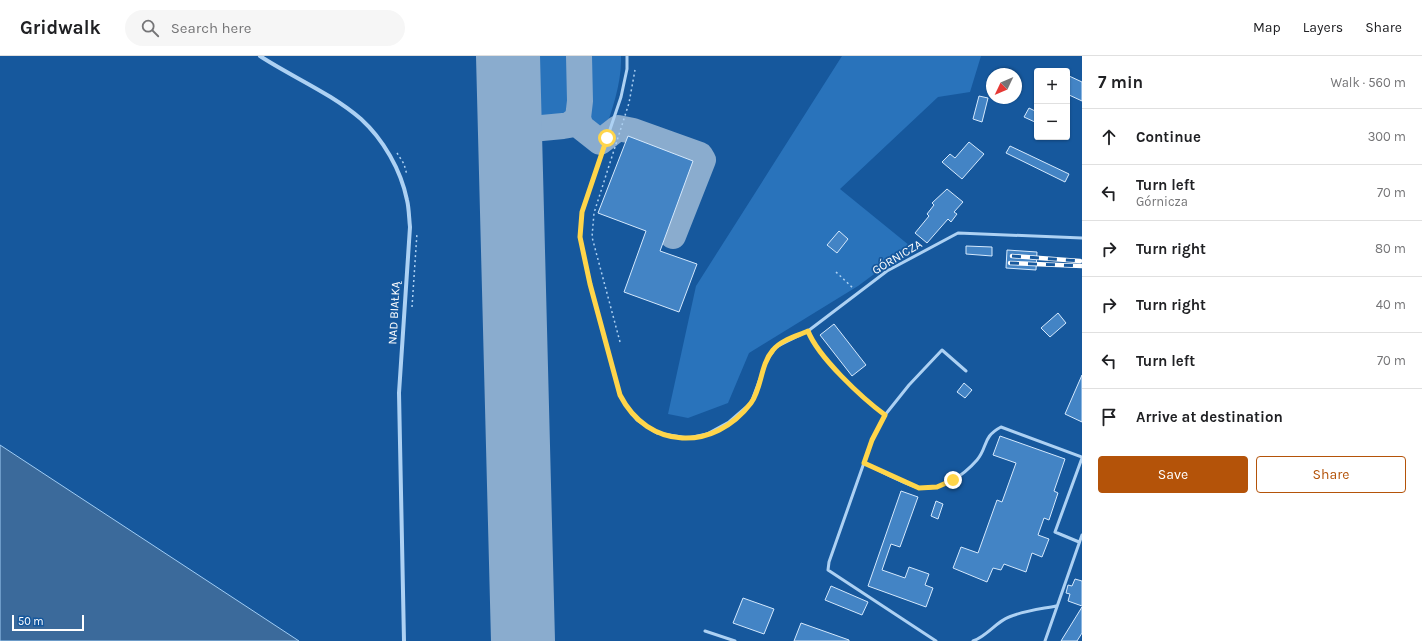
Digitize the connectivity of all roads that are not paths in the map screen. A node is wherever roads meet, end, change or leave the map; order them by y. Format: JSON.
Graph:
{"nodes":[{"id":1,"x":260,"y":56,"type":"edge"},
{"id":2,"x":627,"y":56,"type":"edge"},
{"id":3,"x":1082,"y":238,"type":"edge"},
{"id":4,"x":808,"y":331,"type":"junction"},
{"id":5,"x":966,"y":371,"type":"dead end"},
{"id":6,"x":885,"y":415,"type":"junction"},
{"id":7,"x":1082,"y":457,"type":"edge"},
{"id":8,"x":864,"y":463,"type":"junction"},
{"id":9,"x":1082,"y":535,"type":"edge"},
{"id":10,"x":1080,"y":542,"type":"junction"},
{"id":11,"x":1056,"y":606,"type":"junction"},
{"id":12,"x":705,"y":631,"type":"dead end"},
{"id":13,"x":404,"y":641,"type":"edge"},
{"id":14,"x":735,"y":641,"type":"edge"},
{"id":15,"x":936,"y":641,"type":"edge"},
{"id":16,"x":973,"y":641,"type":"edge"},
{"id":17,"x":1045,"y":641,"type":"edge"}],
"edges":[{"from":1,"to":13,"type":"street","name":"NAD BIAŁKĄ"},
{"from":2,"to":4,"type":"lane","name":"GÓRNICZA"},
{"from":3,"to":4,"type":"lane","name":"GÓRNICZA"},
{"from":4,"to":6,"type":"lane"},
{"from":5,"to":6,"type":"lane"},
{"from":6,"to":8,"type":"lane"},
{"from":7,"to":8,"type":"lane"},
{"from":7,"to":10,"type":"lane"},
{"from":8,"to":15,"type":"lane"},
{"from":9,"to":10,"type":"lane"},
{"from":10,"to":11,"type":"lane"},
{"from":11,"to":16,"type":"lane"},
{"from":11,"to":17,"type":"lane"},
{"from":12,"to":14,"type":"lane"}]}
